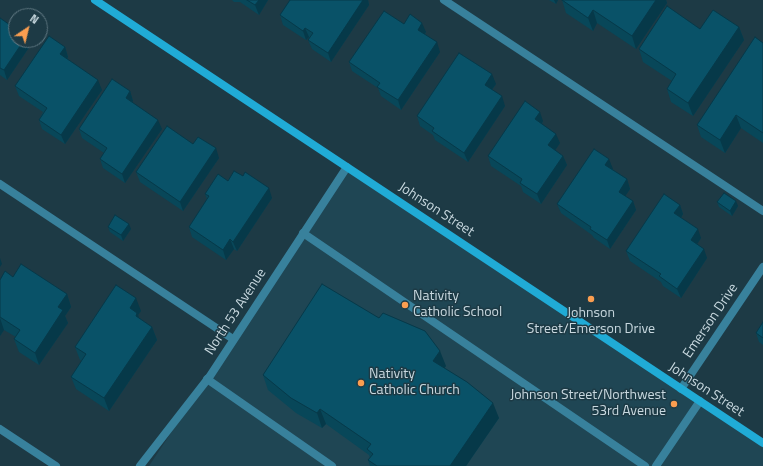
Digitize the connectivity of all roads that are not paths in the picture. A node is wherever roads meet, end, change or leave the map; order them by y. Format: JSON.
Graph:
{"nodes":[{"id":1,"x":95,"y":0,"type":"edge"},
{"id":2,"x":444,"y":0,"type":"edge"},
{"id":3,"x":347,"y":167,"type":"junction"},
{"id":4,"x":0,"y":184,"type":"edge"},
{"id":5,"x":763,"y":211,"type":"edge"},
{"id":6,"x":303,"y":234,"type":"junction"},
{"id":7,"x":763,"y":267,"type":"edge"},
{"id":8,"x":233,"y":339,"type":"junction"},
{"id":9,"x":206,"y":379,"type":"junction"},
{"id":10,"x":681,"y":390,"type":"junction"},
{"id":11,"x":700,"y":401,"type":"junction"},
{"id":12,"x":0,"y":429,"type":"edge"},
{"id":13,"x":763,"y":443,"type":"edge"},
{"id":14,"x":56,"y":466,"type":"edge"},
{"id":15,"x":140,"y":466,"type":"edge"},
{"id":16,"x":332,"y":466,"type":"edge"},
{"id":17,"x":645,"y":466,"type":"edge"},
{"id":18,"x":656,"y":466,"type":"edge"}],
"edges":[{"from":1,"to":3,"type":"street","name":"Johnson Street"},
{"from":2,"to":5,"type":"street"},
{"from":3,"to":6,"type":"street","name":"North 53 Avenue"},
{"from":3,"to":10,"type":"street","name":"Johnson Street"},
{"from":4,"to":8,"type":"street"},
{"from":6,"to":8,"type":"street","name":"North 53 Avenue"},
{"from":6,"to":17,"type":"street"},
{"from":7,"to":10,"type":"street","name":"Emerson Drive"},
{"from":8,"to":9,"type":"street","name":"North 53 Avenue"},
{"from":9,"to":15,"type":"street","name":"North 53 Avenue"},
{"from":9,"to":16,"type":"street"},
{"from":10,"to":11,"type":"street","name":"Johnson Street"},
{"from":11,"to":13,"type":"street","name":"Johnson Street"},
{"from":11,"to":18,"type":"street"},
{"from":12,"to":14,"type":"street"}]}
